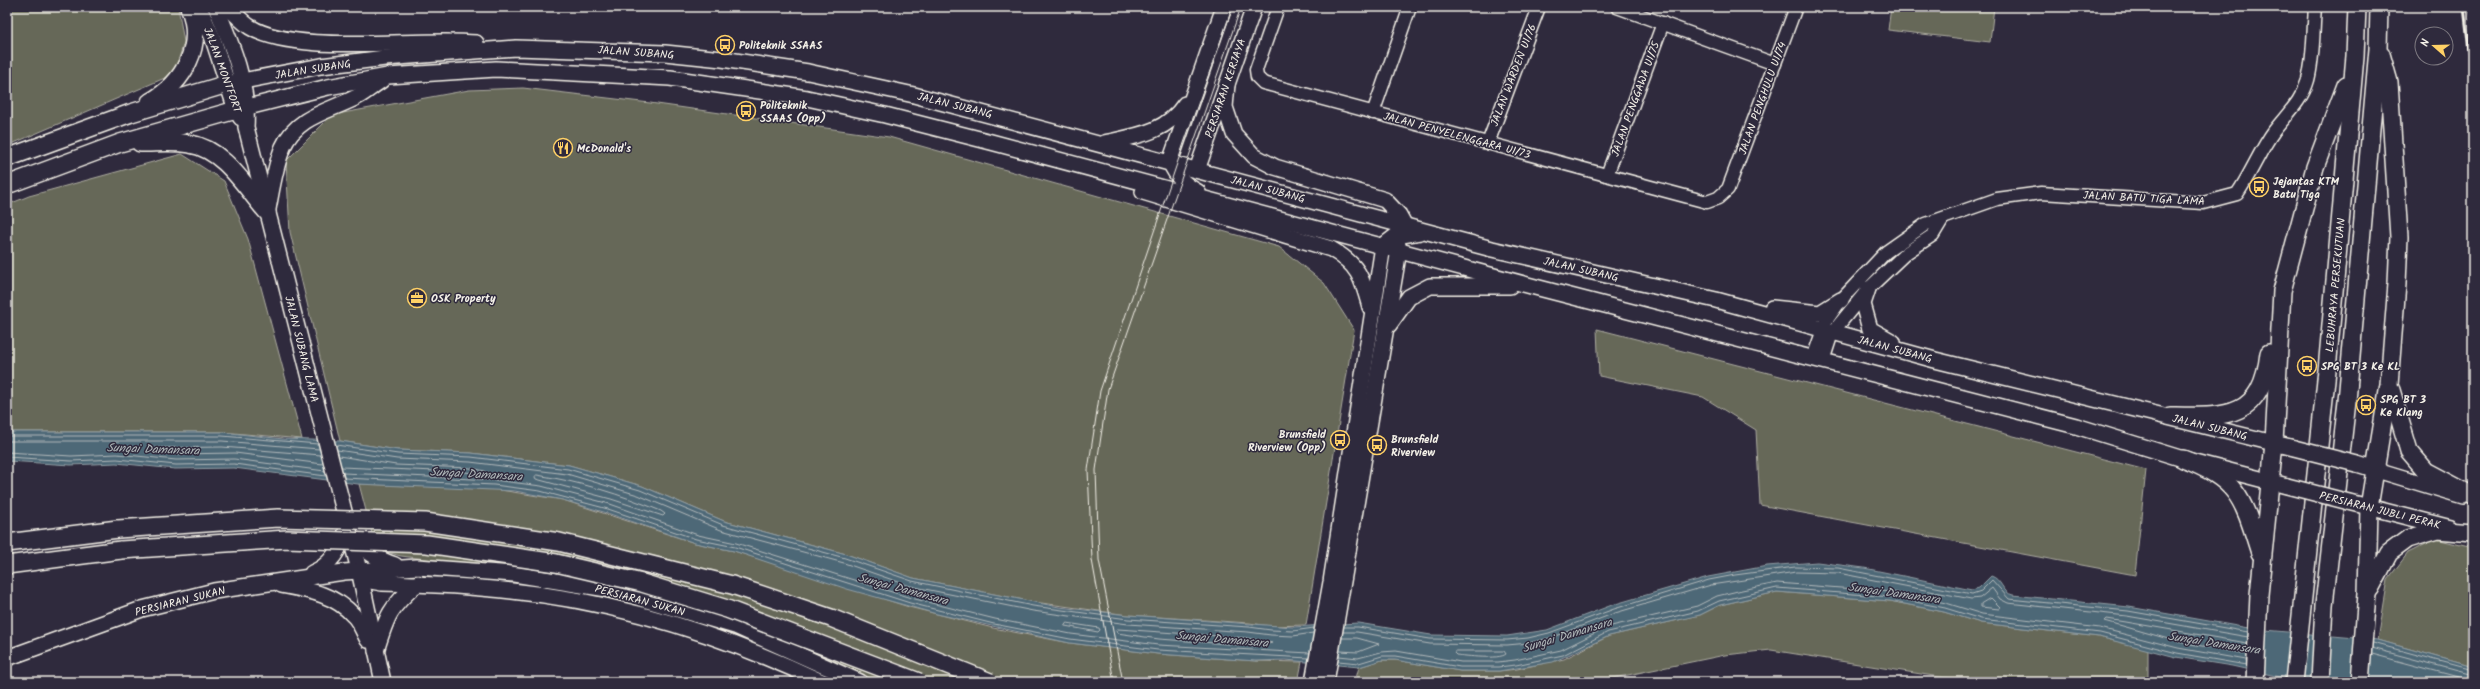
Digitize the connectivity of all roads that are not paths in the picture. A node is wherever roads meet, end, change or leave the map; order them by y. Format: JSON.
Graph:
{"nodes":[{"id":1,"x":189,"y":7,"type":"edge"},
{"id":2,"x":200,"y":7,"type":"edge"},
{"id":3,"x":216,"y":7,"type":"edge"},
{"id":4,"x":227,"y":7,"type":"edge"},
{"id":5,"x":1224,"y":7,"type":"edge"},
{"id":6,"x":1254,"y":7,"type":"edge"},
{"id":7,"x":1278,"y":7,"type":"edge"},
{"id":8,"x":1410,"y":7,"type":"edge"},
{"id":9,"x":1539,"y":7,"type":"edge"},
{"id":10,"x":1617,"y":7,"type":"edge"},
{"id":11,"x":1796,"y":7,"type":"edge"},
{"id":12,"x":2315,"y":7,"type":"edge"},
{"id":13,"x":2357,"y":7,"type":"edge"},
{"id":14,"x":2379,"y":7,"type":"edge"},
{"id":15,"x":1663,"y":23,"type":"junction"},
{"id":16,"x":516,"y":48,"type":"junction"},
{"id":17,"x":2378,"y":49,"type":"junction"},
{"id":18,"x":2355,"y":56,"type":"junction"},
{"id":19,"x":1775,"y":64,"type":"junction"},
{"id":20,"x":388,"y":76,"type":"junction"},
{"id":21,"x":235,"y":82,"type":"junction"},
{"id":22,"x":1227,"y":84,"type":"junction"},
{"id":23,"x":1196,"y":88,"type":"junction"},
{"id":24,"x":242,"y":109,"type":"junction"},
{"id":25,"x":131,"y":113,"type":"junction"},
{"id":26,"x":1373,"y":113,"type":"junction"},
{"id":27,"x":246,"y":127,"type":"joint"},
{"id":28,"x":120,"y":143,"type":"junction"},
{"id":29,"x":1488,"y":143,"type":"junction"},
{"id":30,"x":1100,"y":144,"type":"junction"},
{"id":31,"x":7,"y":158,"type":"edge"},
{"id":32,"x":1170,"y":162,"type":"junction"},
{"id":33,"x":1197,"y":170,"type":"junction"},
{"id":34,"x":1115,"y":174,"type":"junction"},
{"id":35,"x":1607,"y":175,"type":"junction"},
{"id":36,"x":1178,"y":178,"type":"junction"},
{"id":37,"x":1145,"y":182,"type":"junction"},
{"id":38,"x":7,"y":185,"type":"edge"},
{"id":39,"x":1728,"y":189,"type":"joint"},
{"id":40,"x":1214,"y":201,"type":"junction"},
{"id":41,"x":267,"y":212,"type":"junction"},
{"id":42,"x":1942,"y":220,"type":"junction"},
{"id":43,"x":1400,"y":237,"type":"junction"},
{"id":44,"x":1383,"y":246,"type":"junction"},
{"id":45,"x":1535,"y":287,"type":"junction"},
{"id":46,"x":1868,"y":289,"type":"junction"},
{"id":47,"x":2282,"y":291,"type":"junction"},
{"id":48,"x":1716,"y":300,"type":"junction"},
{"id":49,"x":1841,"y":300,"type":"junction"},
{"id":50,"x":1371,"y":314,"type":"junction"},
{"id":51,"x":1386,"y":331,"type":"junction"},
{"id":52,"x":1827,"y":331,"type":"junction"},
{"id":53,"x":1818,"y":359,"type":"junction"},
{"id":54,"x":1935,"y":360,"type":"junction"},
{"id":55,"x":2389,"y":384,"type":"junction"},
{"id":56,"x":2170,"y":416,"type":"junction"},
{"id":57,"x":2274,"y":443,"type":"junction"},
{"id":58,"x":2183,"y":460,"type":"junction"},
{"id":59,"x":2377,"y":469,"type":"junction"},
{"id":60,"x":2270,"y":481,"type":"junction"},
{"id":61,"x":2473,"y":498,"type":"edge"},
{"id":62,"x":2369,"y":507,"type":"junction"},
{"id":63,"x":349,"y":531,"type":"junction"},
{"id":64,"x":2473,"y":533,"type":"edge"},
{"id":65,"x":7,"y":543,"type":"edge"},
{"id":66,"x":2263,"y":561,"type":"junction"},
{"id":67,"x":7,"y":565,"type":"edge"},
{"id":68,"x":404,"y":568,"type":"junction"},
{"id":69,"x":359,"y":570,"type":"junction"},
{"id":70,"x":298,"y":579,"type":"junction"},
{"id":71,"x":270,"y":583,"type":"junction"},
{"id":72,"x":418,"y":583,"type":"junction"},
{"id":73,"x":1337,"y":583,"type":"junction"},
{"id":74,"x":2367,"y":594,"type":"junction"},
{"id":75,"x":375,"y":654,"type":"junction"},
{"id":76,"x":7,"y":658,"type":"edge"},
{"id":77,"x":383,"y":682,"type":"edge"},
{"id":78,"x":822,"y":682,"type":"edge"},
{"id":79,"x":860,"y":682,"type":"edge"},
{"id":80,"x":919,"y":682,"type":"edge"},
{"id":81,"x":990,"y":682,"type":"edge"},
{"id":82,"x":1313,"y":682,"type":"edge"},
{"id":83,"x":1326,"y":682,"type":"edge"},
{"id":84,"x":2255,"y":682,"type":"edge"},
{"id":85,"x":2294,"y":682,"type":"edge"},
{"id":86,"x":2320,"y":682,"type":"edge"},
{"id":87,"x":2360,"y":682,"type":"edge"}],
"edges":[{"from":1,"to":25,"type":"highway"},
{"from":2,"to":21,"type":"main road","name":"JALAN MONTFORT"},
{"from":3,"to":21,"type":"main road","name":"JALAN MONTFORT"},
{"from":4,"to":16,"type":"main road"},
{"from":5,"to":23,"type":"main road"},
{"from":6,"to":22,"type":"main road","name":"PERSIARAN KERJAYA"},
{"from":7,"to":26,"type":"street","name":"JALAN PENYELENGGARA U1/73"},
{"from":8,"to":26,"type":"street"},
{"from":9,"to":29,"type":"street","name":"JALAN WARDEN U1/76"},
{"from":10,"to":15,"type":"street"},
{"from":11,"to":19,"type":"street","name":"JALAN PENGHULU U1/74"},
{"from":12,"to":42,"type":"street","name":"JALAN BATU TIGA LAMA"},
{"from":13,"to":18,"type":"highway","name":"LEBUHRAYA PERSEKUTUAN"},
{"from":14,"to":17,"type":"highway","name":"LEBUHRAYA PERSEKUTUAN"},
{"from":15,"to":19,"type":"street"},
{"from":15,"to":35,"type":"street","name":"JALAN PENGGAWA U1/75"},
{"from":16,"to":21,"type":"main road","name":"JALAN SUBANG"},
{"from":16,"to":30,"type":"main road","name":"JALAN SUBANG"},
{"from":17,"to":55,"type":"highway"},
{"from":17,"to":86,"type":"highway","name":"LEBUHRAYA PERSEKUTUAN"},
{"from":18,"to":47,"type":"highway"},
{"from":18,"to":85,"type":"highway","name":"LEBUHRAYA PERSEKUTUAN"},
{"from":19,"to":39,"type":"street","name":"JALAN PENGHULU U1/74"},
{"from":20,"to":24,"type":"main road","name":"JALAN SUBANG"},
{"from":20,"to":34,"type":"main road","name":"JALAN SUBANG"},
{"from":20,"to":41,"type":"main road"},
{"from":21,"to":24,"type":"main road","name":"JALAN MONTFORT"},
{"from":21,"to":25,"type":"highway"},
{"from":22,"to":33,"type":"main road","name":"PERSIARAN KERJAYA"},
{"from":22,"to":43,"type":"main road"},
{"from":23,"to":30,"type":"main road"},
{"from":23,"to":32,"type":"main road"},
{"from":24,"to":27,"type":"main road","name":"JALAN MONTFORT"},
{"from":24,"to":28,"type":"highway"},
{"from":25,"to":31,"type":"highway"},
{"from":26,"to":29,"type":"street","name":"JALAN PENYELENGGARA U1/73"},
{"from":27,"to":41,"type":"main road","name":"JALAN SUBANG LAMA"},
{"from":28,"to":38,"type":"highway"},
{"from":28,"to":41,"type":"highway"},
{"from":29,"to":35,"type":"street","name":"JALAN PENYELENGGARA U1/73"},
{"from":30,"to":32,"type":"main road","name":"JALAN SUBANG"},
{"from":32,"to":33,"type":"main road","name":"JALAN SUBANG"},
{"from":32,"to":36,"type":"main road"},
{"from":33,"to":36,"type":"main road"},
{"from":33,"to":43,"type":"main road","name":"JALAN SUBANG"},
{"from":34,"to":37,"type":"main road","name":"JALAN SUBANG"},
{"from":34,"to":50,"type":"main road"},
{"from":35,"to":39,"type":"street","name":"JALAN PENYELENGGARA U1/73"},
{"from":36,"to":37,"type":"main road"},
{"from":36,"to":40,"type":"main road"},
{"from":37,"to":40,"type":"main road","name":"JALAN SUBANG"},
{"from":40,"to":44,"type":"main road","name":"JALAN SUBANG"},
{"from":41,"to":63,"type":"main road","name":"JALAN SUBANG LAMA"},
{"from":42,"to":46,"type":"street"},
{"from":42,"to":49,"type":"street","name":"JALAN BATU TIGA LAMA"},
{"from":43,"to":44,"type":"main road"},
{"from":43,"to":45,"type":"main road"},
{"from":43,"to":48,"type":"main road","name":"JALAN SUBANG"},
{"from":43,"to":51,"type":"main road"},
{"from":44,"to":50,"type":"main road"},
{"from":45,"to":51,"type":"main road"},
{"from":45,"to":53,"type":"main road"},
{"from":46,"to":52,"type":"street"},
{"from":46,"to":54,"type":"main road"},
{"from":47,"to":56,"type":"highway"},
{"from":47,"to":57,"type":"highway"},
{"from":48,"to":49,"type":"main road"},
{"from":48,"to":52,"type":"main road","name":"JALAN SUBANG"},
{"from":49,"to":52,"type":"street","name":"JALAN BATU TIGA LAMA"},
{"from":50,"to":73,"type":"main road"},
{"from":51,"to":73,"type":"main road"},
{"from":52,"to":53,"type":"street"},
{"from":52,"to":54,"type":"main road","name":"JALAN SUBANG"},
{"from":53,"to":58,"type":"main road"},
{"from":54,"to":56,"type":"main road","name":"JALAN SUBANG"},
{"from":55,"to":59,"type":"highway"},
{"from":55,"to":61,"type":"highway"},
{"from":56,"to":57,"type":"main road","name":"JALAN SUBANG"},
{"from":57,"to":59,"type":"main road","name":"JALAN SUBANG","bridge":true},
{"from":57,"to":60,"type":"highway"},
{"from":58,"to":60,"type":"main road"},
{"from":58,"to":66,"type":"highway"},
{"from":59,"to":61,"type":"main road"},
{"from":59,"to":62,"type":"highway"},
{"from":60,"to":62,"type":"main road","name":"PERSIARAN JUBLI PERAK","bridge":true},
{"from":60,"to":66,"type":"highway"},
{"from":62,"to":64,"type":"main road","name":"PERSIARAN JUBLI PERAK"},
{"from":62,"to":74,"type":"highway"},
{"from":63,"to":68,"type":"main road"},
{"from":63,"to":69,"type":"main road","name":"JALAN SUBANG LAMA"},
{"from":63,"to":70,"type":"main road"},
{"from":64,"to":74,"type":"highway"},
{"from":65,"to":81,"type":"highway","bridge":true},
{"from":66,"to":84,"type":"highway"},
{"from":67,"to":80,"type":"highway","bridge":true},
{"from":68,"to":69,"type":"main road","name":"PERSIARAN SUKAN"},
{"from":68,"to":79,"type":"main road","name":"PERSIARAN SUKAN"},
{"from":69,"to":70,"type":"main road","name":"PERSIARAN SUKAN"},
{"from":69,"to":72,"type":"main road","name":"PERSIARAN SUKAN"},
{"from":69,"to":75,"type":"main road","name":"JALAN SUBANG LAMA"},
{"from":70,"to":71,"type":"main road","name":"PERSIARAN SUKAN"},
{"from":71,"to":75,"type":"main road"},
{"from":71,"to":76,"type":"main road","name":"PERSIARAN SUKAN"},
{"from":72,"to":75,"type":"main road"},
{"from":72,"to":78,"type":"main road","name":"PERSIARAN SUKAN"},
{"from":73,"to":82,"type":"main road"},
{"from":73,"to":83,"type":"main road"},
{"from":74,"to":87,"type":"highway"},
{"from":75,"to":77,"type":"main road"}]}
